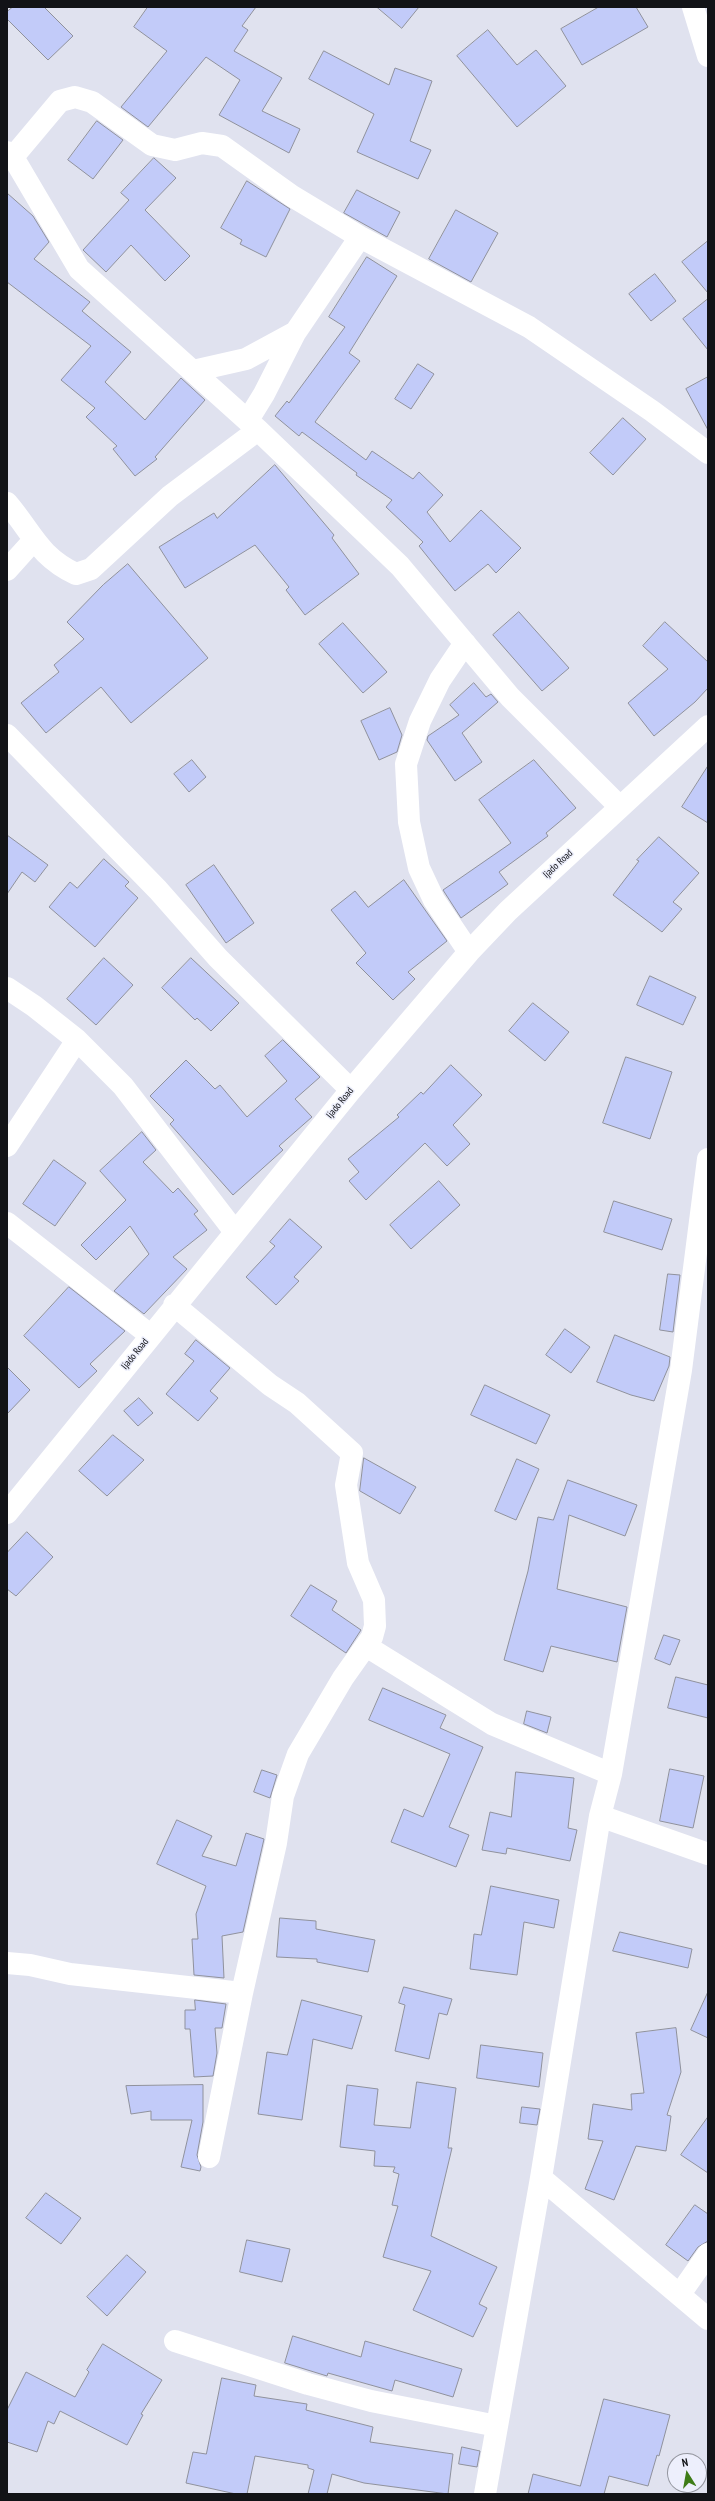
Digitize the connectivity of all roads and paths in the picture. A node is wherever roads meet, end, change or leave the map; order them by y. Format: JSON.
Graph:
{"nodes":[{"id":1,"x":693,"y":7,"type":"edge"},
{"id":2,"x":708,"y":56,"type":"edge"},
{"id":3,"x":10,"y":155,"type":"edge"},
{"id":4,"x":360,"y":237,"type":"junction"},
{"id":5,"x":295,"y":333,"type":"junction"},
{"id":6,"x":193,"y":371,"type":"junction"},
{"id":7,"x":253,"y":425,"type":"junction"},
{"id":8,"x":708,"y":453,"type":"edge"},
{"id":9,"x":7,"y":503,"type":"edge"},
{"id":10,"x":33,"y":541,"type":"junction"},
{"id":11,"x":7,"y":570,"type":"edge"},
{"id":12,"x":465,"y":643,"type":"junction"},
{"id":13,"x":708,"y":726,"type":"edge"},
{"id":14,"x":7,"y":736,"type":"edge"},
{"id":15,"x":620,"y":807,"type":"junction"},
{"id":16,"x":469,"y":952,"type":"junction"},
{"id":17,"x":7,"y":988,"type":"edge"},
{"id":18,"x":77,"y":1040,"type":"junction"},
{"id":19,"x":351,"y":1090,"type":"junction"},
{"id":20,"x":7,"y":1146,"type":"edge"},
{"id":21,"x":708,"y":1159,"type":"edge"},
{"id":22,"x":7,"y":1223,"type":"edge"},
{"id":23,"x":234,"y":1232,"type":"junction"},
{"id":24,"x":174,"y":1306,"type":"junction"},
{"id":25,"x":150,"y":1335,"type":"junction"},
{"id":26,"x":7,"y":1513,"type":"edge"},
{"id":27,"x":366,"y":1646,"type":"junction"},
{"id":28,"x":611,"y":1774,"type":"junction"},
{"id":29,"x":600,"y":1816,"type":"junction"},
{"id":30,"x":708,"y":1854,"type":"edge"},
{"id":31,"x":7,"y":1963,"type":"edge"},
{"id":32,"x":242,"y":1993,"type":"junction"},
{"id":33,"x":209,"y":2157,"type":"dead end"},
{"id":34,"x":541,"y":2178,"type":"junction"},
{"id":35,"x":708,"y":2254,"type":"edge"},
{"id":36,"x":680,"y":2294,"type":"junction"},
{"id":37,"x":708,"y":2319,"type":"edge"},
{"id":38,"x":175,"y":2341,"type":"dead end"},
{"id":39,"x":497,"y":2426,"type":"junction"},
{"id":40,"x":485,"y":2494,"type":"edge"}],
"edges":[{"from":1,"to":2,"type":"street"},
{"from":3,"to":4,"type":"street"},
{"from":3,"to":6,"type":"street"},
{"from":4,"to":5,"type":"street"},
{"from":4,"to":8,"type":"street"},
{"from":5,"to":6,"type":"street"},
{"from":5,"to":7,"type":"street"},
{"from":6,"to":7,"type":"street"},
{"from":7,"to":10,"type":"street"},
{"from":7,"to":12,"type":"street"},
{"from":9,"to":10,"type":"street"},
{"from":10,"to":11,"type":"street"},
{"from":12,"to":15,"type":"street"},
{"from":12,"to":16,"type":"street"},
{"from":13,"to":15,"type":"street","name":"Ijado Road"},
{"from":14,"to":19,"type":"street"},
{"from":15,"to":16,"type":"street","name":"Ijado Road"},
{"from":16,"to":19,"type":"street","name":"Ijado Road"},
{"from":17,"to":18,"type":"street"},
{"from":18,"to":20,"type":"street"},
{"from":18,"to":23,"type":"street"},
{"from":19,"to":23,"type":"street","name":"Ijado Road"},
{"from":21,"to":28,"type":"street"},
{"from":22,"to":25,"type":"street"},
{"from":23,"to":24,"type":"street","name":"Ijado Road"},
{"from":24,"to":25,"type":"street","name":"Ijado Road"},
{"from":24,"to":27,"type":"street"},
{"from":25,"to":26,"type":"street","name":"Ijado Road"},
{"from":27,"to":28,"type":"street"},
{"from":27,"to":32,"type":"street"},
{"from":28,"to":29,"type":"street"},
{"from":29,"to":30,"type":"street"},
{"from":29,"to":34,"type":"street"},
{"from":31,"to":32,"type":"street"},
{"from":32,"to":33,"type":"street"},
{"from":34,"to":36,"type":"street"},
{"from":34,"to":39,"type":"street"},
{"from":35,"to":36,"type":"street"},
{"from":36,"to":37,"type":"street"},
{"from":38,"to":39,"type":"street"},
{"from":39,"to":40,"type":"street"}]}
